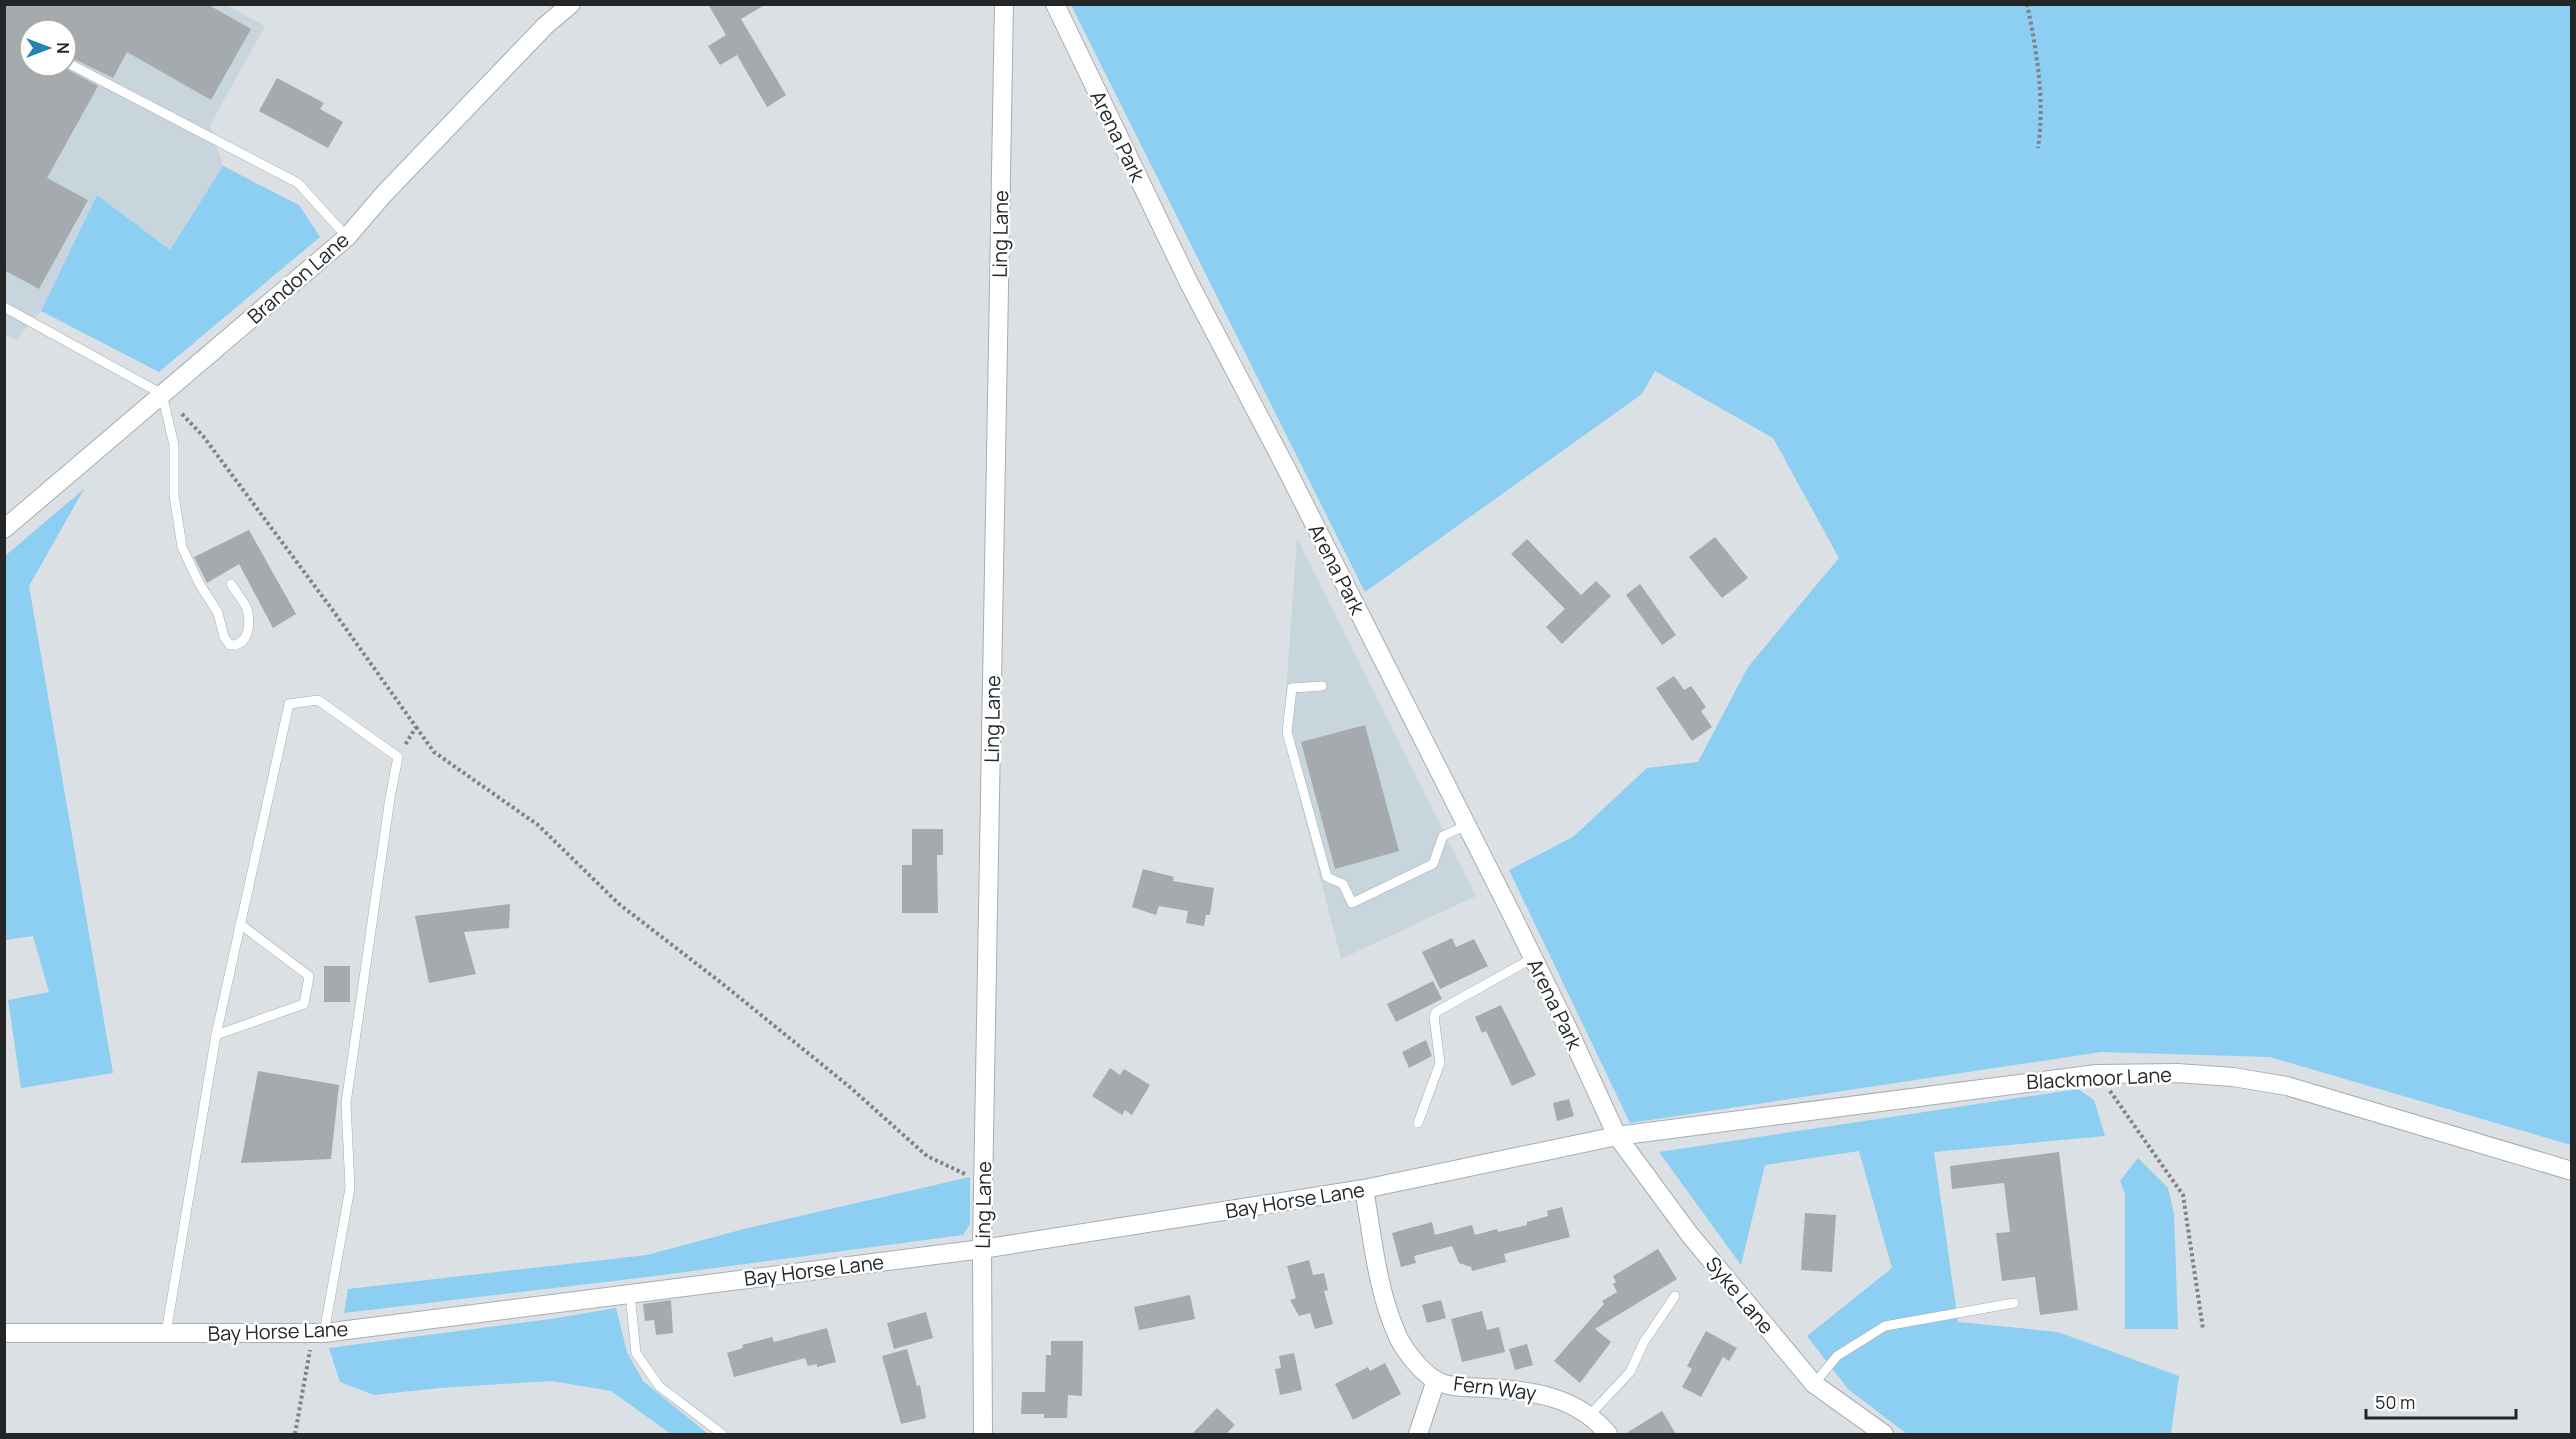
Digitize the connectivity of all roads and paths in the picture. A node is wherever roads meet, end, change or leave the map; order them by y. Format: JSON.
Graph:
{"nodes":[{"id":1,"x":571,"y":4,"type":"edge"},
{"id":2,"x":1004,"y":4,"type":"edge"},
{"id":3,"x":1055,"y":4,"type":"edge"},
{"id":4,"x":2027,"y":4,"type":"edge"},
{"id":5,"x":78,"y":68,"type":"edge"},
{"id":6,"x":2038,"y":148,"type":"dead end"},
{"id":7,"x":347,"y":237,"type":"junction"},
{"id":8,"x":4,"y":307,"type":"edge"},
{"id":9,"x":162,"y":394,"type":"junction"},
{"id":10,"x":4,"y":529,"type":"edge"},
{"id":11,"x":231,"y":584,"type":"dead end"},
{"id":12,"x":1322,"y":686,"type":"dead end"},
{"id":13,"x":416,"y":727,"type":"junction"},
{"id":14,"x":398,"y":757,"type":"junction"},
{"id":15,"x":1467,"y":825,"type":"junction"},
{"id":16,"x":240,"y":924,"type":"junction"},
{"id":17,"x":1533,"y":958,"type":"junction"},
{"id":18,"x":216,"y":1035,"type":"junction"},
{"id":19,"x":2097,"y":1074,"type":"junction"},
{"id":20,"x":1418,"y":1123,"type":"dead end"},
{"id":21,"x":1617,"y":1136,"type":"junction"},
{"id":22,"x":2571,"y":1171,"type":"edge"},
{"id":23,"x":984,"y":1184,"type":"junction"},
{"id":24,"x":1364,"y":1189,"type":"junction"},
{"id":25,"x":982,"y":1249,"type":"junction"},
{"id":26,"x":630,"y":1294,"type":"junction"},
{"id":27,"x":1675,"y":1296,"type":"dead end"},
{"id":28,"x":2014,"y":1303,"type":"dead end"},
{"id":29,"x":2203,"y":1329,"type":"dead end"},
{"id":30,"x":4,"y":1333,"type":"edge"},
{"id":31,"x":166,"y":1333,"type":"junction"},
{"id":32,"x":318,"y":1333,"type":"junction"},
{"id":33,"x":1436,"y":1380,"type":"junction"},
{"id":34,"x":1814,"y":1384,"type":"junction"},
{"id":35,"x":1588,"y":1417,"type":"junction"},
{"id":36,"x":295,"y":1434,"type":"edge"},
{"id":37,"x":722,"y":1434,"type":"edge"},
{"id":38,"x":983,"y":1434,"type":"edge"},
{"id":39,"x":1418,"y":1434,"type":"edge"},
{"id":40,"x":1608,"y":1434,"type":"edge"},
{"id":41,"x":1884,"y":1434,"type":"edge"}],
"edges":[{"from":1,"to":7,"type":"street","name":"Brandon Lane"},
{"from":2,"to":23,"type":"street","name":"Ling Lane"},
{"from":3,"to":15,"type":"street","name":"Arena Park"},
{"from":4,"to":6,"type":"path"},
{"from":5,"to":7,"type":"lane"},
{"from":7,"to":9,"type":"street","name":"Brandon Lane"},
{"from":8,"to":9,"type":"lane"},
{"from":9,"to":10,"type":"street","name":"Brandon Lane"},
{"from":9,"to":11,"type":"lane"},
{"from":9,"to":13,"type":"path"},
{"from":12,"to":15,"type":"lane"},
{"from":13,"to":14,"type":"path"},
{"from":13,"to":23,"type":"path"},
{"from":14,"to":16,"type":"lane"},
{"from":14,"to":32,"type":"lane"},
{"from":15,"to":17,"type":"street","name":"Arena Park"},
{"from":16,"to":18,"type":"lane"},
{"from":16,"to":18,"type":"lane"},
{"from":17,"to":20,"type":"lane"},
{"from":17,"to":21,"type":"street","name":"Arena Park"},
{"from":18,"to":31,"type":"lane"},
{"from":19,"to":21,"type":"street","name":"Blackmoor Lane"},
{"from":19,"to":22,"type":"street","name":"Blackmoor Lane"},
{"from":19,"to":29,"type":"path"},
{"from":21,"to":24,"type":"street","name":"Bay Horse Lane"},
{"from":21,"to":34,"type":"street","name":"Syke Lane"},
{"from":23,"to":25,"type":"street","name":"Ling Lane"},
{"from":24,"to":25,"type":"street","name":"Bay Horse Lane"},
{"from":24,"to":33,"type":"street","name":"Fern Way"},
{"from":25,"to":26,"type":"street","name":"Bay Horse Lane"},
{"from":25,"to":38,"type":"street","name":"Ling Lane"},
{"from":26,"to":32,"type":"street","name":"Bay Horse Lane"},
{"from":26,"to":37,"type":"lane"},
{"from":27,"to":35,"type":"lane"},
{"from":28,"to":34,"type":"lane"},
{"from":30,"to":31,"type":"street","name":"Bay Horse Lane"},
{"from":31,"to":32,"type":"street","name":"Bay Horse Lane"},
{"from":32,"to":36,"type":"path"},
{"from":33,"to":35,"type":"street","name":"Fern Way"},
{"from":33,"to":39,"type":"street"},
{"from":34,"to":41,"type":"street","name":"Syke Lane"},
{"from":35,"to":40,"type":"street","name":"Fern Way"}]}
